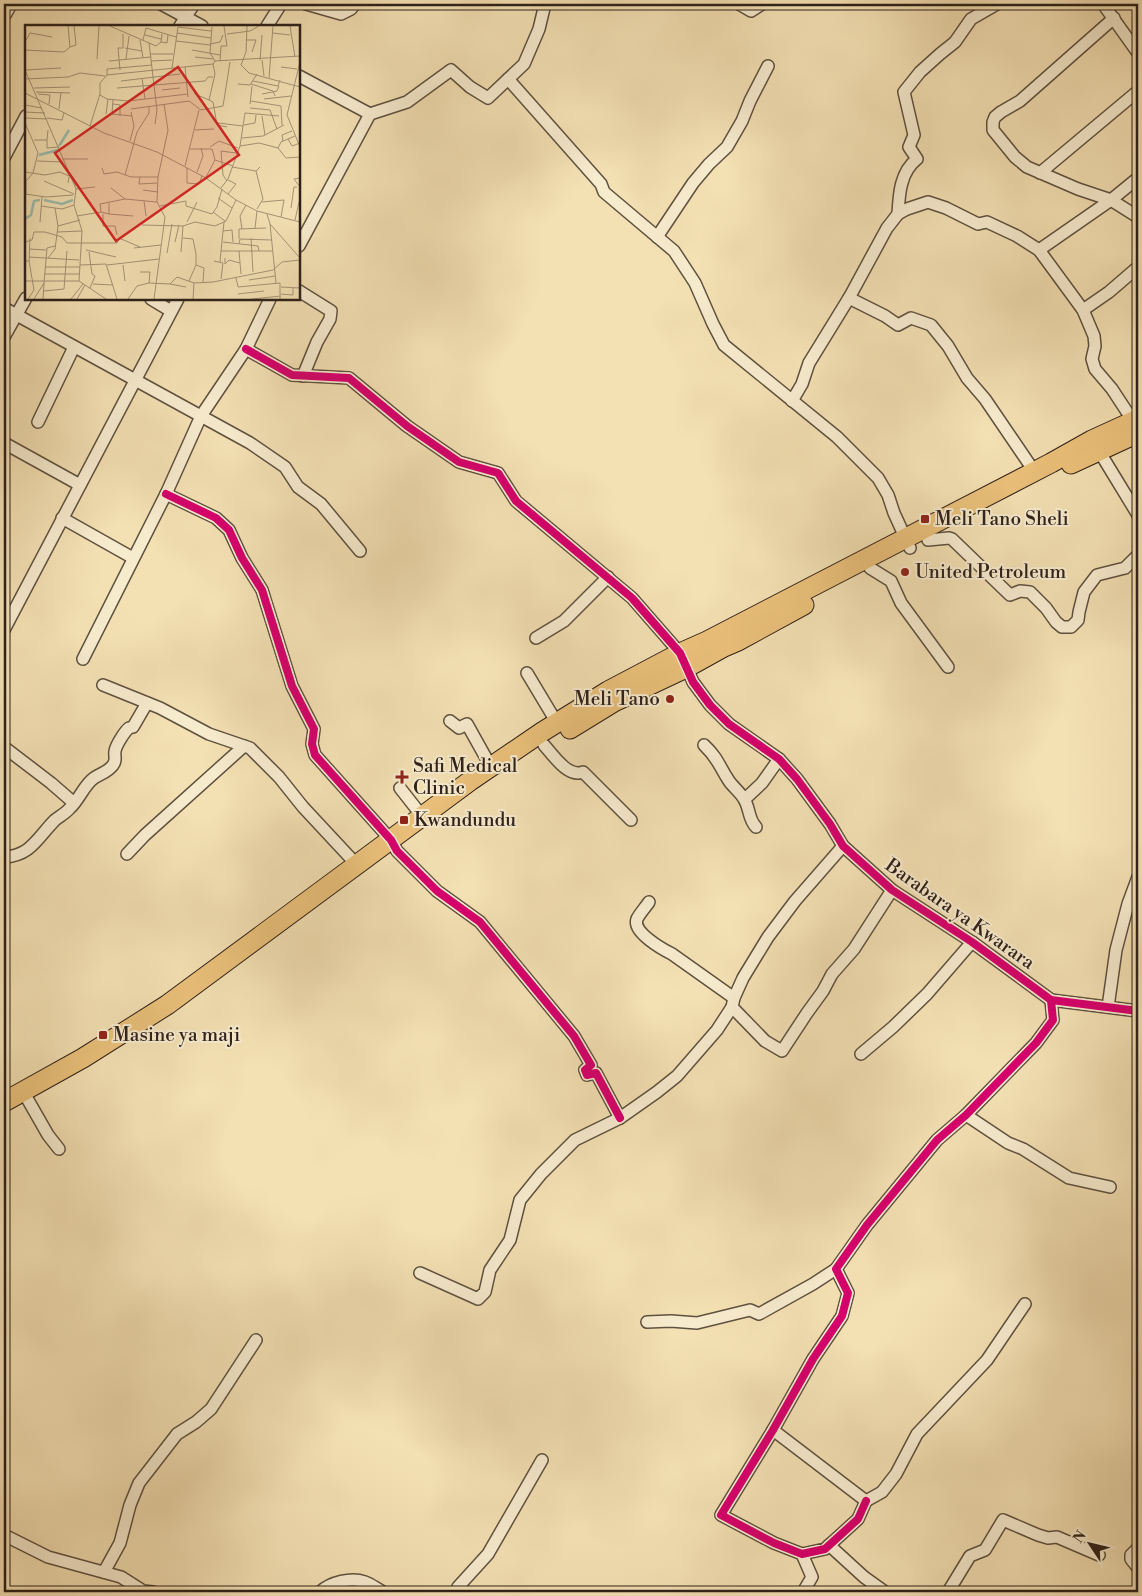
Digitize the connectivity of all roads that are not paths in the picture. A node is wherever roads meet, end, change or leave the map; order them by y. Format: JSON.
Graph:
{"nodes":[{"id":1,"x":9,"y":4,"type":"edge"},
{"id":2,"x":161,"y":4,"type":"edge"},
{"id":3,"x":194,"y":4,"type":"edge"},
{"id":4,"x":281,"y":4,"type":"edge"},
{"id":5,"x":306,"y":4,"type":"edge"},
{"id":6,"x":355,"y":4,"type":"edge"},
{"id":7,"x":545,"y":4,"type":"edge"},
{"id":8,"x":739,"y":4,"type":"edge"},
{"id":9,"x":762,"y":4,"type":"edge"},
{"id":10,"x":997,"y":4,"type":"edge"},
{"id":11,"x":1103,"y":4,"type":"edge"},
{"id":12,"x":4,"y":13,"type":"edge"},
{"id":13,"x":1114,"y":18,"type":"junction"},
{"id":14,"x":183,"y":22,"type":"edge"},
{"id":15,"x":197,"y":25,"type":"edge"},
{"id":16,"x":268,"y":25,"type":"edge"},
{"id":17,"x":1138,"y":53,"type":"edge"},
{"id":18,"x":768,"y":66,"type":"dead end"},
{"id":19,"x":508,"y":79,"type":"junction"},
{"id":20,"x":300,"y":80,"type":"edge"},
{"id":21,"x":1138,"y":91,"type":"edge"},
{"id":22,"x":370,"y":114,"type":"junction"},
{"id":23,"x":25,"y":120,"type":"edge"},
{"id":24,"x":8,"y":140,"type":"edge"},
{"id":25,"x":4,"y":158,"type":"edge"},
{"id":26,"x":1040,"y":173,"type":"junction"},
{"id":27,"x":1138,"y":178,"type":"edge"},
{"id":28,"x":1111,"y":200,"type":"junction"},
{"id":29,"x":898,"y":214,"type":"junction"},
{"id":30,"x":1138,"y":217,"type":"edge"},
{"id":31,"x":658,"y":237,"type":"junction"},
{"id":32,"x":300,"y":244,"type":"edge"},
{"id":33,"x":1039,"y":250,"type":"junction"},
{"id":34,"x":1138,"y":267,"type":"edge"},
{"id":35,"x":300,"y":291,"type":"edge"},
{"id":36,"x":849,"y":298,"type":"junction"},
{"id":37,"x":25,"y":300,"type":"edge"},
{"id":38,"x":153,"y":300,"type":"edge"},
{"id":39,"x":177,"y":300,"type":"edge"},
{"id":40,"x":270,"y":300,"type":"edge"},
{"id":41,"x":4,"y":308,"type":"edge"},
{"id":42,"x":171,"y":310,"type":"junction"},
{"id":43,"x":1083,"y":310,"type":"junction"},
{"id":44,"x":16,"y":315,"type":"junction"},
{"id":45,"x":4,"y":337,"type":"edge"},
{"id":46,"x":74,"y":347,"type":"junction"},
{"id":47,"x":246,"y":349,"type":"junction"},
{"id":48,"x":303,"y":376,"type":"junction"},
{"id":49,"x":135,"y":381,"type":"junction"},
{"id":50,"x":792,"y":401,"type":"junction"},
{"id":51,"x":201,"y":416,"type":"junction"},
{"id":52,"x":38,"y":422,"type":"dead end"},
{"id":53,"x":1136,"y":424,"type":"edge"},
{"id":54,"x":4,"y":444,"type":"edge"},
{"id":55,"x":1099,"y":451,"type":"junction"},
{"id":56,"x":1034,"y":472,"type":"junction"},
{"id":57,"x":80,"y":485,"type":"junction"},
{"id":58,"x":166,"y":494,"type":"junction"},
{"id":59,"x":1138,"y":515,"type":"edge"},
{"id":60,"x":62,"y":518,"type":"junction"},
{"id":61,"x":928,"y":540,"type":"junction"},
{"id":62,"x":908,"y":543,"type":"junction"},
{"id":63,"x":360,"y":551,"type":"dead end"},
{"id":64,"x":1138,"y":555,"type":"edge"},
{"id":65,"x":133,"y":558,"type":"junction"},
{"id":66,"x":870,"y":568,"type":"junction"},
{"id":67,"x":608,"y":577,"type":"junction"},
{"id":68,"x":8,"y":614,"type":"edge"},
{"id":69,"x":4,"y":630,"type":"edge"},
{"id":70,"x":536,"y":638,"type":"dead end"},
{"id":71,"x":83,"y":659,"type":"dead end"},
{"id":72,"x":683,"y":660,"type":"junction"},
{"id":73,"x":948,"y":667,"type":"dead end"},
{"id":74,"x":527,"y":673,"type":"dead end"},
{"id":75,"x":103,"y":685,"type":"dead end"},
{"id":76,"x":147,"y":703,"type":"junction"},
{"id":77,"x":588,"y":711,"type":"junction"},
{"id":78,"x":450,"y":721,"type":"dead end"},
{"id":79,"x":557,"y":723,"type":"junction"},
{"id":80,"x":544,"y":745,"type":"junction"},
{"id":81,"x":704,"y":745,"type":"dead end"},
{"id":82,"x":244,"y":746,"type":"junction"},
{"id":83,"x":4,"y":747,"type":"edge"},
{"id":84,"x":778,"y":759,"type":"junction"},
{"id":85,"x":490,"y":767,"type":"junction"},
{"id":86,"x":400,"y":788,"type":"dead end"},
{"id":87,"x":745,"y":799,"type":"junction"},
{"id":88,"x":74,"y":803,"type":"junction"},
{"id":89,"x":422,"y":816,"type":"junction"},
{"id":90,"x":631,"y":820,"type":"dead end"},
{"id":91,"x":756,"y":827,"type":"dead end"},
{"id":92,"x":394,"y":845,"type":"junction"},
{"id":93,"x":842,"y":846,"type":"junction"},
{"id":94,"x":127,"y":854,"type":"dead end"},
{"id":95,"x":4,"y":857,"type":"edge"},
{"id":96,"x":357,"y":865,"type":"junction"},
{"id":97,"x":1138,"y":877,"type":"edge"},
{"id":98,"x":892,"y":890,"type":"junction"},
{"id":99,"x":649,"y":902,"type":"dead end"},
{"id":100,"x":972,"y":942,"type":"junction"},
{"id":101,"x":1051,"y":1000,"type":"junction"},
{"id":102,"x":733,"y":1003,"type":"junction"},
{"id":103,"x":1108,"y":1007,"type":"junction"},
{"id":104,"x":1138,"y":1011,"type":"edge"},
{"id":105,"x":860,"y":1054,"type":"dead end"},
{"id":106,"x":28,"y":1100,"type":"junction"},
{"id":107,"x":4,"y":1102,"type":"edge"},
{"id":108,"x":4,"y":1115,"type":"edge"},
{"id":109,"x":966,"y":1115,"type":"junction"},
{"id":110,"x":620,"y":1118,"type":"junction"},
{"id":111,"x":59,"y":1149,"type":"dead end"},
{"id":112,"x":1110,"y":1187,"type":"dead end"},
{"id":113,"x":836,"y":1269,"type":"junction"},
{"id":114,"x":420,"y":1273,"type":"dead end"},
{"id":115,"x":1025,"y":1304,"type":"dead end"},
{"id":116,"x":647,"y":1322,"type":"dead end"},
{"id":117,"x":256,"y":1340,"type":"dead end"},
{"id":118,"x":773,"y":1430,"type":"junction"},
{"id":119,"x":542,"y":1460,"type":"dead end"},
{"id":120,"x":866,"y":1501,"type":"junction"},
{"id":121,"x":4,"y":1534,"type":"edge"},
{"id":122,"x":829,"y":1545,"type":"junction"},
{"id":123,"x":1138,"y":1548,"type":"edge"},
{"id":124,"x":802,"y":1554,"type":"junction"},
{"id":125,"x":1099,"y":1555,"type":"dead end"},
{"id":126,"x":1138,"y":1568,"type":"edge"},
{"id":127,"x":104,"y":1572,"type":"junction"},
{"id":128,"x":128,"y":1588,"type":"edge"},
{"id":129,"x":146,"y":1592,"type":"edge"},
{"id":130,"x":320,"y":1592,"type":"edge"},
{"id":131,"x":383,"y":1592,"type":"edge"},
{"id":132,"x":456,"y":1592,"type":"edge"},
{"id":133,"x":803,"y":1592,"type":"edge"},
{"id":134,"x":885,"y":1592,"type":"edge"},
{"id":135,"x":948,"y":1592,"type":"edge"}],
"edges":[{"from":1,"to":12,"type":"street"},
{"from":2,"to":14,"type":"street"},
{"from":3,"to":14,"type":"street"},
{"from":4,"to":16,"type":"street"},
{"from":5,"to":6,"type":"street"},
{"from":7,"to":19,"type":"street"},
{"from":8,"to":9,"type":"street"},
{"from":10,"to":29,"type":"street"},
{"from":11,"to":13,"type":"street"},
{"from":13,"to":17,"type":"street"},
{"from":13,"to":26,"type":"street"},
{"from":14,"to":15,"type":"street"},
{"from":18,"to":31,"type":"street"},
{"from":19,"to":22,"type":"street"},
{"from":19,"to":31,"type":"street"},
{"from":20,"to":22,"type":"street"},
{"from":21,"to":26,"type":"street"},
{"from":22,"to":32,"type":"street"},
{"from":23,"to":24,"type":"street"},
{"from":24,"to":25,"type":"street"},
{"from":26,"to":28,"type":"street"},
{"from":27,"to":28,"type":"street"},
{"from":28,"to":30,"type":"street"},
{"from":28,"to":33,"type":"street"},
{"from":29,"to":33,"type":"street"},
{"from":29,"to":36,"type":"street"},
{"from":31,"to":50,"type":"street"},
{"from":33,"to":43,"type":"street"},
{"from":34,"to":43,"type":"street"},
{"from":35,"to":48,"type":"street"},
{"from":36,"to":50,"type":"street"},
{"from":36,"to":56,"type":"street"},
{"from":37,"to":44,"type":"street"},
{"from":38,"to":42,"type":"street"},
{"from":39,"to":42,"type":"street"},
{"from":40,"to":47,"type":"street"},
{"from":41,"to":44,"type":"street"},
{"from":42,"to":49,"type":"street"},
{"from":43,"to":53,"type":"street"},
{"from":44,"to":45,"type":"street"},
{"from":44,"to":46,"type":"street"},
{"from":46,"to":49,"type":"street"},
{"from":46,"to":52,"type":"street"},
{"from":47,"to":48,"type":"street","name":"Barabara ya Kwarara"},
{"from":47,"to":51,"type":"street"},
{"from":48,"to":67,"type":"street","name":"Barabara ya Kwarara"},
{"from":49,"to":51,"type":"street"},
{"from":49,"to":57,"type":"street"},
{"from":50,"to":62,"type":"street"},
{"from":51,"to":58,"type":"street"},
{"from":51,"to":63,"type":"street"},
{"from":53,"to":55,"type":"main road"},
{"from":53,"to":56,"type":"main road"},
{"from":54,"to":57,"type":"street"},
{"from":55,"to":59,"type":"street"},
{"from":55,"to":61,"type":"main road"},
{"from":56,"to":62,"type":"main road"},
{"from":57,"to":60,"type":"street"},
{"from":58,"to":65,"type":"street"},
{"from":58,"to":92,"type":"street"},
{"from":60,"to":65,"type":"street"},
{"from":60,"to":68,"type":"street"},
{"from":61,"to":62,"type":"main road"},
{"from":61,"to":64,"type":"street"},
{"from":62,"to":66,"type":"main road"},
{"from":62,"to":72,"type":"main road"},
{"from":65,"to":71,"type":"street"},
{"from":66,"to":72,"type":"main road"},
{"from":66,"to":73,"type":"street"},
{"from":67,"to":70,"type":"street"},
{"from":67,"to":72,"type":"street","name":"Barabara ya Kwarara"},
{"from":68,"to":69,"type":"street"},
{"from":72,"to":77,"type":"main road"},
{"from":72,"to":84,"type":"street","name":"Barabara ya Kwarara"},
{"from":74,"to":79,"type":"street"},
{"from":75,"to":76,"type":"street"},
{"from":76,"to":82,"type":"street"},
{"from":76,"to":88,"type":"street"},
{"from":77,"to":79,"type":"main road"},
{"from":77,"to":80,"type":"main road"},
{"from":78,"to":85,"type":"street"},
{"from":79,"to":85,"type":"main road"},
{"from":80,"to":90,"type":"street"},
{"from":80,"to":92,"type":"main road"},
{"from":81,"to":87,"type":"street"},
{"from":82,"to":94,"type":"street"},
{"from":82,"to":96,"type":"street"},
{"from":83,"to":88,"type":"street"},
{"from":84,"to":87,"type":"street"},
{"from":84,"to":93,"type":"street","name":"Barabara ya Kwarara"},
{"from":85,"to":89,"type":"main road"},
{"from":86,"to":89,"type":"street"},
{"from":87,"to":91,"type":"street"},
{"from":88,"to":95,"type":"street"},
{"from":89,"to":92,"type":"main road"},
{"from":92,"to":96,"type":"main road"},
{"from":92,"to":106,"type":"main road"},
{"from":92,"to":110,"type":"street"},
{"from":93,"to":98,"type":"street","name":"Barabara ya Kwarara"},
{"from":93,"to":102,"type":"street"},
{"from":96,"to":107,"type":"main road"},
{"from":97,"to":103,"type":"street"},
{"from":98,"to":100,"type":"street","name":"Barabara ya Kwarara"},
{"from":98,"to":102,"type":"street"},
{"from":99,"to":102,"type":"street"},
{"from":100,"to":101,"type":"street","name":"Barabara ya Kwarara"},
{"from":100,"to":105,"type":"street"},
{"from":101,"to":103,"type":"street","name":"Barabara ya Kwarara"},
{"from":101,"to":109,"type":"street"},
{"from":102,"to":110,"type":"street"},
{"from":103,"to":104,"type":"street","name":"Barabara ya Kwarara"},
{"from":106,"to":108,"type":"main road"},
{"from":106,"to":111,"type":"street"},
{"from":109,"to":112,"type":"street"},
{"from":109,"to":113,"type":"street"},
{"from":110,"to":114,"type":"street"},
{"from":113,"to":116,"type":"street"},
{"from":113,"to":118,"type":"street"},
{"from":115,"to":120,"type":"street"},
{"from":117,"to":127,"type":"street"},
{"from":118,"to":120,"type":"street"},
{"from":118,"to":124,"type":"street"},
{"from":119,"to":132,"type":"street"},
{"from":120,"to":122,"type":"street"},
{"from":121,"to":127,"type":"street"},
{"from":122,"to":124,"type":"street"},
{"from":122,"to":134,"type":"street"},
{"from":123,"to":126,"type":"street"},
{"from":124,"to":133,"type":"street"},
{"from":125,"to":135,"type":"street"},
{"from":127,"to":128,"type":"street"},
{"from":128,"to":129,"type":"street"},
{"from":130,"to":131,"type":"street"}]}
